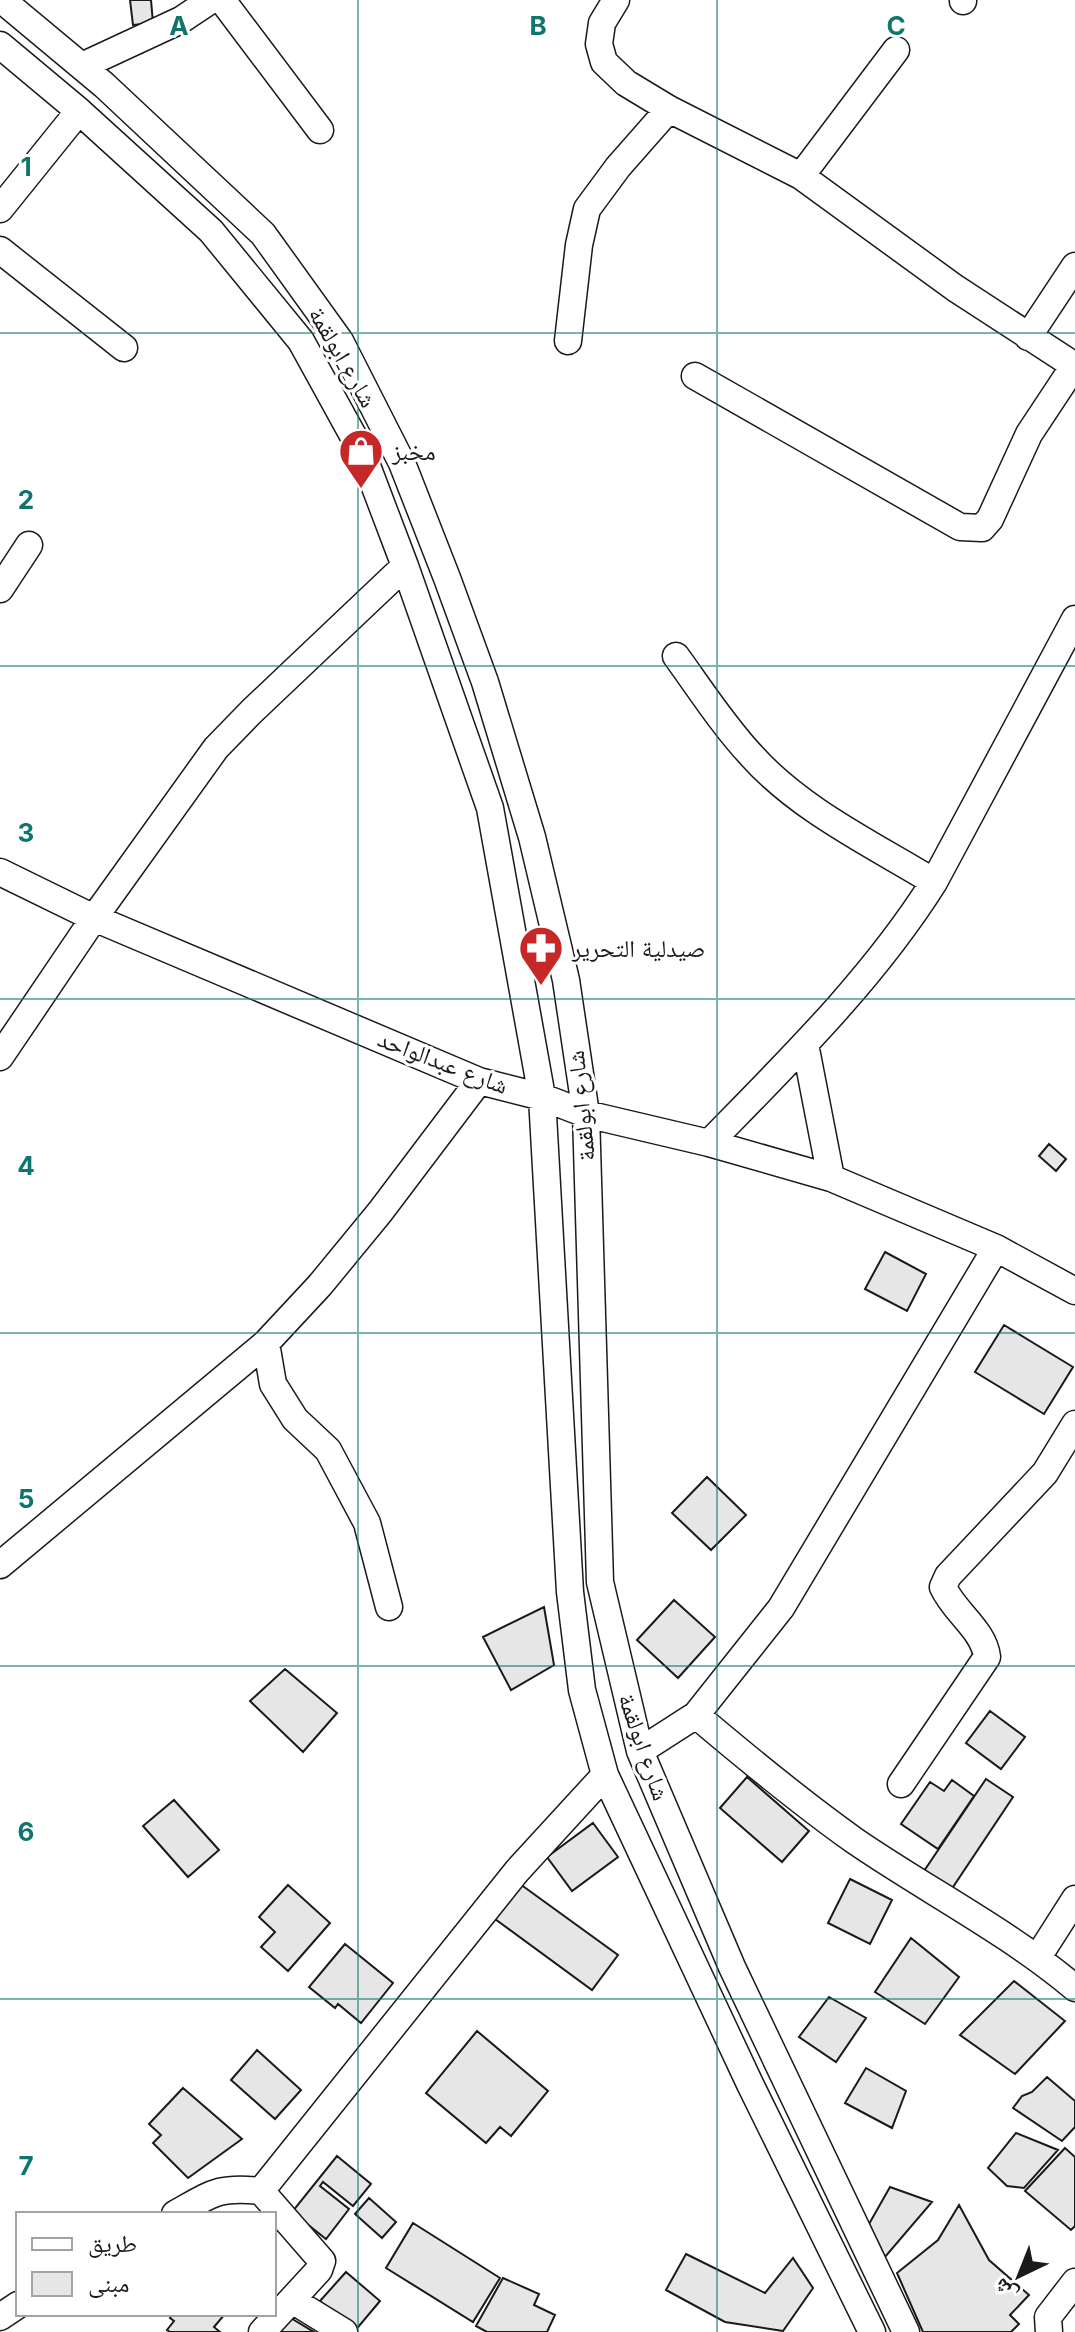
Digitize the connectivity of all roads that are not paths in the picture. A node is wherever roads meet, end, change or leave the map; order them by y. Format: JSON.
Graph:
{"nodes":[{"id":1,"x":2,"y":0,"type":"edge"},
{"id":2,"x":211,"y":0,"type":"edge"},
{"id":3,"x":222,"y":0,"type":"edge"},
{"id":4,"x":616,"y":0,"type":"edge"},
{"id":5,"x":0,"y":45,"type":"edge"},
{"id":6,"x":896,"y":50,"type":"dead end"},
{"id":7,"x":82,"y":66,"type":"junction"},
{"id":8,"x":669,"y":109,"type":"junction"},
{"id":9,"x":79,"y":111,"type":"junction"},
{"id":10,"x":320,"y":130,"type":"dead end"},
{"id":11,"x":801,"y":176,"type":"junction"},
{"id":12,"x":0,"y":209,"type":"edge"},
{"id":13,"x":0,"y":250,"type":"edge"},
{"id":14,"x":1075,"y":266,"type":"edge"},
{"id":15,"x":1028,"y":337,"type":"junction"},
{"id":16,"x":568,"y":341,"type":"dead end"},
{"id":17,"x":124,"y":348,"type":"dead end"},
{"id":18,"x":1075,"y":366,"type":"edge"},
{"id":19,"x":695,"y":376,"type":"dead end"},
{"id":20,"x":29,"y":545,"type":"dead end"},
{"id":21,"x":405,"y":566,"type":"junction"},
{"id":22,"x":0,"y":589,"type":"edge"},
{"id":23,"x":1075,"y":619,"type":"edge"},
{"id":24,"x":676,"y":656,"type":"dead end"},
{"id":25,"x":0,"y":872,"type":"edge"},
{"id":26,"x":934,"y":882,"type":"junction"},
{"id":27,"x":94,"y":918,"type":"junction"},
{"id":28,"x":805,"y":1044,"type":"junction"},
{"id":29,"x":0,"y":1057,"type":"edge"},
{"id":30,"x":479,"y":1081,"type":"junction"},
{"id":31,"x":542,"y":1097,"type":"junction"},
{"id":32,"x":586,"y":1114,"type":"junction"},
{"id":33,"x":709,"y":1143,"type":"junction"},
{"id":34,"x":831,"y":1178,"type":"junction"},
{"id":35,"x":996,"y":1248,"type":"junction"},
{"id":36,"x":1075,"y":1291,"type":"edge"},
{"id":37,"x":266,"y":1343,"type":"junction"},
{"id":38,"x":1075,"y":1424,"type":"edge"},
{"id":39,"x":0,"y":1565,"type":"edge"},
{"id":40,"x":389,"y":1607,"type":"dead end"},
{"id":41,"x":696,"y":1715,"type":"junction"},
{"id":42,"x":640,"y":1751,"type":"junction"},
{"id":43,"x":605,"y":1775,"type":"junction"},
{"id":44,"x":901,"y":1784,"type":"dead end"},
{"id":45,"x":1075,"y":1899,"type":"edge"},
{"id":46,"x":1038,"y":1957,"type":"junction"},
{"id":47,"x":1075,"y":1988,"type":"edge"},
{"id":48,"x":261,"y":2191,"type":"junction"},
{"id":49,"x":179,"y":2212,"type":"edge"},
{"id":50,"x":1075,"y":2282,"type":"edge"},
{"id":51,"x":292,"y":2300,"type":"junction"},
{"id":52,"x":262,"y":2332,"type":"edge"},
{"id":53,"x":344,"y":2332,"type":"edge"},
{"id":54,"x":872,"y":2332,"type":"edge"},
{"id":55,"x":906,"y":2332,"type":"edge"},
{"id":56,"x":1049,"y":2332,"type":"edge"}],
"edges":[{"from":1,"to":7,"type":"street","name":"شارع ابولقمة"},
{"from":2,"to":7,"type":"street"},
{"from":3,"to":10,"type":"street"},
{"from":4,"to":8,"type":"street"},
{"from":5,"to":9,"type":"street","name":"شارع ابولقمة"},
{"from":6,"to":11,"type":"street"},
{"from":7,"to":32,"type":"street","name":"شارع ابولقمة"},
{"from":8,"to":11,"type":"street"},
{"from":8,"to":16,"type":"street"},
{"from":9,"to":12,"type":"street"},
{"from":9,"to":21,"type":"street","name":"شارع ابولقمة"},
{"from":11,"to":15,"type":"street"},
{"from":13,"to":17,"type":"street"},
{"from":14,"to":15,"type":"street"},
{"from":15,"to":18,"type":"street"},
{"from":18,"to":19,"type":"street"},
{"from":20,"to":22,"type":"street"},
{"from":21,"to":27,"type":"street"},
{"from":21,"to":31,"type":"street","name":"شارع ابولقمة"},
{"from":23,"to":26,"type":"street"},
{"from":24,"to":26,"type":"street"},
{"from":25,"to":27,"type":"street","name":"شارع عبدالواحد"},
{"from":26,"to":28,"type":"street"},
{"from":27,"to":29,"type":"street"},
{"from":27,"to":30,"type":"street","name":"شارع عبدالواحد"},
{"from":28,"to":33,"type":"street"},
{"from":28,"to":34,"type":"street"},
{"from":30,"to":31,"type":"street","name":"شارع عبدالواحد"},
{"from":30,"to":37,"type":"street"},
{"from":31,"to":32,"type":"street","name":"شارع عبدالواحد"},
{"from":31,"to":43,"type":"street","name":"شارع ابولقمة"},
{"from":32,"to":33,"type":"street","name":"شارع عبدالواحد"},
{"from":32,"to":42,"type":"street","name":"شارع ابولقمة"},
{"from":33,"to":34,"type":"street","name":"شارع عبدالواحد"},
{"from":34,"to":35,"type":"street","name":"شارع عبدالواحد"},
{"from":35,"to":36,"type":"street","name":"شارع عبدالواحد"},
{"from":35,"to":41,"type":"street"},
{"from":37,"to":39,"type":"street"},
{"from":37,"to":40,"type":"street"},
{"from":38,"to":44,"type":"street"},
{"from":41,"to":42,"type":"street"},
{"from":41,"to":46,"type":"street"},
{"from":42,"to":55,"type":"street","name":"شارع ابولقمة"},
{"from":43,"to":48,"type":"street"},
{"from":43,"to":54,"type":"street","name":"شارع ابولقمة"},
{"from":45,"to":46,"type":"street"},
{"from":46,"to":47,"type":"street"},
{"from":48,"to":49,"type":"street"},
{"from":48,"to":51,"type":"street"},
{"from":50,"to":56,"type":"street"},
{"from":51,"to":52,"type":"street"},
{"from":51,"to":53,"type":"street"}]}
